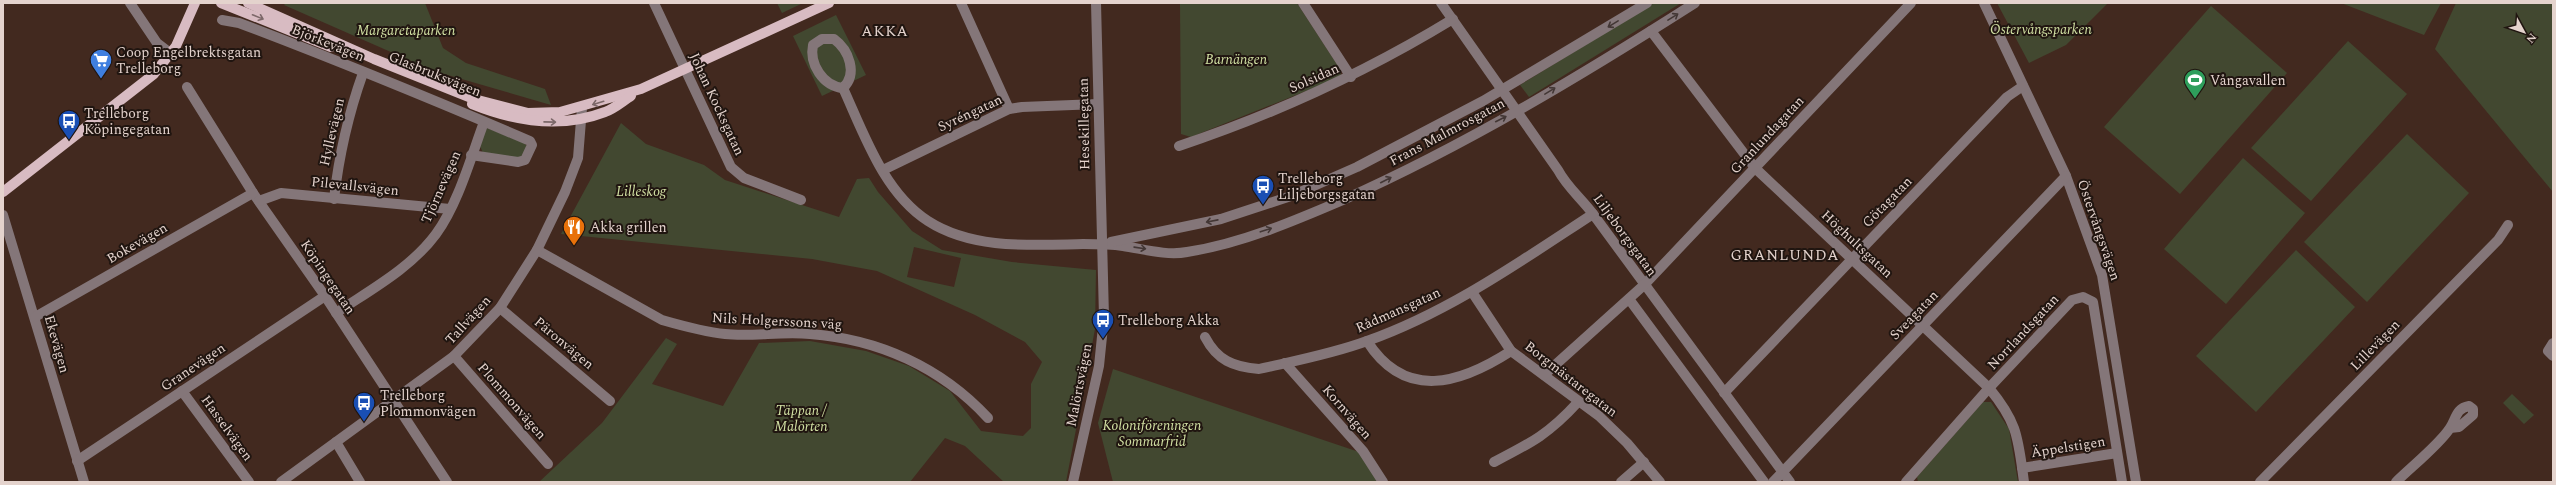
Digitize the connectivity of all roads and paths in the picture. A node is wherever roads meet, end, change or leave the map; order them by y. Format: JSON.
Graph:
{"nodes":[{"id":1,"x":130,"y":3,"type":"edge"},
{"id":2,"x":195,"y":3,"type":"edge"},
{"id":3,"x":221,"y":3,"type":"edge"},
{"id":4,"x":248,"y":3,"type":"edge"},
{"id":5,"x":654,"y":3,"type":"edge"},
{"id":6,"x":829,"y":3,"type":"edge"},
{"id":7,"x":962,"y":3,"type":"edge"},
{"id":8,"x":1096,"y":3,"type":"edge"},
{"id":9,"x":1303,"y":3,"type":"edge"},
{"id":10,"x":1441,"y":3,"type":"edge"},
{"id":11,"x":1646,"y":3,"type":"edge"},
{"id":12,"x":1695,"y":3,"type":"edge"},
{"id":13,"x":1911,"y":3,"type":"edge"},
{"id":14,"x":1984,"y":3,"type":"edge"},
{"id":15,"x":1453,"y":19,"type":"junction"},
{"id":16,"x":222,"y":20,"type":"dead end"},
{"id":17,"x":1651,"y":31,"type":"junction"},
{"id":18,"x":170,"y":53,"type":"junction"},
{"id":19,"x":686,"y":69,"type":"junction"},
{"id":20,"x":363,"y":73,"type":"junction"},
{"id":21,"x":1351,"y":77,"type":"junction"},
{"id":22,"x":2023,"y":86,"type":"junction"},
{"id":23,"x":187,"y":87,"type":"dead end"},
{"id":24,"x":843,"y":88,"type":"junction"},
{"id":25,"x":641,"y":89,"type":"junction"},
{"id":26,"x":1502,"y":90,"type":"junction"},
{"id":27,"x":1098,"y":104,"type":"junction"},
{"id":28,"x":582,"y":108,"type":"junction"},
{"id":29,"x":1009,"y":109,"type":"junction"},
{"id":30,"x":1517,"y":111,"type":"junction"},
{"id":31,"x":582,"y":119,"type":"junction"},
{"id":32,"x":484,"y":122,"type":"junction"},
{"id":33,"x":1179,"y":146,"type":"dead end"},
{"id":34,"x":471,"y":156,"type":"junction"},
{"id":35,"x":1755,"y":168,"type":"junction"},
{"id":36,"x":883,"y":170,"type":"junction"},
{"id":37,"x":2066,"y":176,"type":"junction"},
{"id":38,"x":3,"y":192,"type":"edge"},
{"id":39,"x":253,"y":192,"type":"junction"},
{"id":40,"x":334,"y":199,"type":"junction"},
{"id":41,"x":801,"y":200,"type":"dead end"},
{"id":42,"x":259,"y":202,"type":"junction"},
{"id":43,"x":450,"y":209,"type":"junction"},
{"id":44,"x":1593,"y":214,"type":"junction"},
{"id":45,"x":3,"y":215,"type":"edge"},
{"id":46,"x":2508,"y":225,"type":"dead end"},
{"id":47,"x":1101,"y":244,"type":"junction"},
{"id":48,"x":537,"y":250,"type":"junction"},
{"id":49,"x":1852,"y":259,"type":"junction"},
{"id":50,"x":1644,"y":285,"type":"junction"},
{"id":51,"x":1472,"y":292,"type":"junction"},
{"id":52,"x":325,"y":296,"type":"junction"},
{"id":53,"x":1629,"y":299,"type":"junction"},
{"id":54,"x":500,"y":308,"type":"junction"},
{"id":55,"x":336,"y":313,"type":"junction"},
{"id":56,"x":35,"y":317,"type":"junction"},
{"id":57,"x":1923,"y":326,"type":"junction"},
{"id":58,"x":1205,"y":337,"type":"dead end"},
{"id":59,"x":1367,"y":341,"type":"junction"},
{"id":60,"x":2553,"y":343,"type":"edge"},
{"id":61,"x":1511,"y":351,"type":"junction"},
{"id":62,"x":454,"y":356,"type":"junction"},
{"id":63,"x":2553,"y":356,"type":"edge"},
{"id":64,"x":1285,"y":363,"type":"junction"},
{"id":65,"x":1544,"y":375,"type":"junction"},
{"id":66,"x":1989,"y":388,"type":"junction"},
{"id":67,"x":182,"y":391,"type":"junction"},
{"id":68,"x":1724,"y":393,"type":"junction"},
{"id":69,"x":610,"y":401,"type":"dead end"},
{"id":70,"x":393,"y":402,"type":"junction"},
{"id":71,"x":1578,"y":402,"type":"junction"},
{"id":72,"x":988,"y":418,"type":"dead end"},
{"id":73,"x":2450,"y":428,"type":"dead end"},
{"id":74,"x":336,"y":442,"type":"junction"},
{"id":75,"x":2117,"y":453,"type":"junction"},
{"id":76,"x":77,"y":461,"type":"junction"},
{"id":77,"x":1494,"y":462,"type":"dead end"},
{"id":78,"x":1644,"y":462,"type":"junction"},
{"id":79,"x":548,"y":464,"type":"dead end"},
{"id":80,"x":2022,"y":468,"type":"junction"},
{"id":81,"x":1783,"y":473,"type":"junction"},
{"id":82,"x":84,"y":482,"type":"edge"},
{"id":83,"x":249,"y":482,"type":"edge"},
{"id":84,"x":283,"y":482,"type":"edge"},
{"id":85,"x":360,"y":482,"type":"edge"},
{"id":86,"x":447,"y":482,"type":"edge"},
{"id":87,"x":1073,"y":482,"type":"edge"},
{"id":88,"x":1383,"y":482,"type":"edge"},
{"id":89,"x":1621,"y":482,"type":"edge"},
{"id":90,"x":1660,"y":482,"type":"edge"},
{"id":91,"x":1764,"y":482,"type":"edge"},
{"id":92,"x":1773,"y":482,"type":"edge"},
{"id":93,"x":1790,"y":482,"type":"edge"},
{"id":94,"x":1906,"y":482,"type":"edge"},
{"id":95,"x":2024,"y":482,"type":"edge"},
{"id":96,"x":2122,"y":482,"type":"edge"},
{"id":97,"x":2136,"y":482,"type":"edge"},
{"id":98,"x":2260,"y":482,"type":"edge"},
{"id":99,"x":2396,"y":482,"type":"edge"}],
"edges":[{"from":1,"to":18,"type":"street"},
{"from":2,"to":18,"type":"main road"},
{"from":3,"to":31,"type":"main road","name":"Glasbruksvägen","one_way":true},
{"from":4,"to":28,"type":"main road","name":"Glasbruksvägen"},
{"from":5,"to":19,"type":"street","name":"Johan Kocksgatan"},
{"from":6,"to":19,"type":"main road","name":"Glasbruksvägen"},
{"from":7,"to":29,"type":"street"},
{"from":8,"to":27,"type":"street","name":"Hesekillegatan"},
{"from":9,"to":21,"type":"street"},
{"from":10,"to":15,"type":"street","name":"Liljeborgsgatan"},
{"from":11,"to":26,"type":"street","name":"Frans Malmrosgatan","one_way":true},
{"from":17,"to":12,"type":"street","name":"Frans Malmrosgatan","one_way":true},
{"from":13,"to":35,"type":"street","name":"Granlundagatan"},
{"from":14,"to":22,"type":"street","name":"Östervångsvägen"},
{"from":15,"to":21,"type":"street","name":"Solsidan"},
{"from":15,"to":26,"type":"street","name":"Liljeborgsgatan"},
{"from":16,"to":20,"type":"street","name":"Björkevägen"},
{"from":30,"to":17,"type":"street","name":"Frans Malmrosgatan","one_way":true},
{"from":17,"to":35,"type":"street","name":"Höghultsgatan"},
{"from":18,"to":38,"type":"main road"},
{"from":19,"to":25,"type":"main road","name":"Glasbruksvägen"},
{"from":19,"to":41,"type":"street","name":"Johan Kocksgatan"},
{"from":20,"to":32,"type":"street","name":"Björkevägen"},
{"from":20,"to":40,"type":"street","name":"Hyllevägen"},
{"from":21,"to":33,"type":"street","name":"Solsidan"},
{"from":22,"to":37,"type":"street","name":"Östervångsvägen"},
{"from":22,"to":49,"type":"street","name":"Götagatan"},
{"from":23,"to":39,"type":"street","name":"Köpingegatan"},
{"from":24,"to":24,"type":"street"},
{"from":24,"to":36,"type":"street","name":"Frans Malmrosgatan"},
{"from":25,"to":28,"type":"main road","name":"Glasbruksvägen","one_way":true},
{"from":25,"to":31,"type":"main road","name":"Glasbruksvägen"},
{"from":26,"to":30,"type":"street","name":"Liljeborgsgatan"},
{"from":26,"to":47,"type":"street","name":"Frans Malmrosgatan","one_way":true},
{"from":27,"to":29,"type":"street","name":"Syréngatan"},
{"from":27,"to":47,"type":"street","name":"Hesekillegatan"},
{"from":28,"to":31,"type":"street","name":"Tallvägen"},
{"from":29,"to":36,"type":"street","name":"Syréngatan"},
{"from":30,"to":44,"type":"street","name":"Liljeborgsgatan"},
{"from":47,"to":30,"type":"street","name":"Frans Malmrosgatan","one_way":true},
{"from":31,"to":48,"type":"street","name":"Tallvägen"},
{"from":32,"to":34,"type":"street","name":"Tjörnevägen"},
{"from":32,"to":34,"type":"street","name":"Björkevägen"},
{"from":34,"to":43,"type":"street","name":"Tjörnevägen"},
{"from":35,"to":49,"type":"street","name":"Höghultsgatan"},
{"from":35,"to":50,"type":"street","name":"Granlundagatan"},
{"from":36,"to":47,"type":"street","name":"Frans Malmrosgatan"},
{"from":37,"to":57,"type":"street","name":"Sveagatan"},
{"from":37,"to":97,"type":"street","name":"Östervångsvägen"},
{"from":39,"to":42,"type":"street","name":"Köpingegatan"},
{"from":39,"to":56,"type":"street","name":"Bokevägen"},
{"from":40,"to":42,"type":"street","name":"Pilevallsvägen"},
{"from":40,"to":43,"type":"street","name":"Pilevallsvägen"},
{"from":42,"to":52,"type":"street","name":"Köpingegatan"},
{"from":43,"to":55,"type":"street","name":"Tjörnevägen"},
{"from":44,"to":50,"type":"street","name":"Liljeborgsgatan"},
{"from":44,"to":51,"type":"street","name":"Rådmansgatan"},
{"from":45,"to":56,"type":"street","name":"Ekevägen"},
{"from":46,"to":98,"type":"street","name":"Lillevägen"},
{"from":47,"to":87,"type":"street","name":"Malörtsvägen"},
{"from":48,"to":54,"type":"street","name":"Tallvägen"},
{"from":48,"to":72,"type":"street","name":"Nils Holgerssons väg"},
{"from":49,"to":57,"type":"street","name":"Höghultsgatan"},
{"from":49,"to":68,"type":"street","name":"Götagatan"},
{"from":50,"to":53,"type":"street","name":"Granlundagatan"},
{"from":50,"to":68,"type":"street","name":"Liljeborgsgatan"},
{"from":51,"to":59,"type":"street","name":"Rådmansgatan"},
{"from":51,"to":61,"type":"street","name":"Borgmästaregatan"},
{"from":52,"to":55,"type":"street","name":"Köpingegatan"},
{"from":52,"to":67,"type":"street","name":"Granevägen"},
{"from":53,"to":65,"type":"street","name":"Granlundagatan"},
{"from":53,"to":91,"type":"street"},
{"from":54,"to":62,"type":"street","name":"Tallvägen"},
{"from":54,"to":69,"type":"street","name":"Päronvägen"},
{"from":55,"to":70,"type":"street","name":"Köpingegatan"},
{"from":56,"to":76,"type":"street","name":"Ekevägen"},
{"from":57,"to":66,"type":"street","name":"Höghultsgatan"},
{"from":57,"to":81,"type":"street","name":"Sveagatan"},
{"from":58,"to":64,"type":"street","name":"Rådmansgatan"},
{"from":59,"to":61,"type":"street"},
{"from":59,"to":64,"type":"street","name":"Rådmansgatan"},
{"from":60,"to":63,"type":"street"},
{"from":61,"to":65,"type":"street","name":"Borgmästaregatan"},
{"from":62,"to":70,"type":"street","name":"Tallvägen"},
{"from":62,"to":79,"type":"street","name":"Plommonvägen"},
{"from":64,"to":88,"type":"street","name":"Kornvägen"},
{"from":65,"to":71,"type":"street","name":"Borgmästaregatan"},
{"from":66,"to":75,"type":"street","name":"Norrlandsgatan"},
{"from":66,"to":80,"type":"street","name":"Höghultsgatan"},
{"from":66,"to":94,"type":"street","name":"Norrlandsgatan"},
{"from":67,"to":76,"type":"street","name":"Granevägen"},
{"from":67,"to":83,"type":"street","name":"Hasselvägen"},
{"from":68,"to":81,"type":"street","name":"Liljeborgsgatan"},
{"from":70,"to":74,"type":"street","name":"Tallvägen"},
{"from":70,"to":86,"type":"street","name":"Köpingegatan"},
{"from":71,"to":77,"type":"street"},
{"from":71,"to":78,"type":"street","name":"Borgmästaregatan"},
{"from":73,"to":99,"type":"street"},
{"from":74,"to":84,"type":"street","name":"Tallvägen"},
{"from":74,"to":85,"type":"street"},
{"from":75,"to":80,"type":"street","name":"Äppelstigen"},
{"from":75,"to":96,"type":"street","name":"Norrlandsgatan"},
{"from":76,"to":82,"type":"street","name":"Ekevägen"},
{"from":78,"to":89,"type":"street"},
{"from":78,"to":90,"type":"street","name":"Borgmästaregatan"},
{"from":80,"to":95,"type":"street","name":"Höghultsgatan"},
{"from":81,"to":92,"type":"street"},
{"from":81,"to":93,"type":"street","name":"Liljeborgsgatan"}]}
